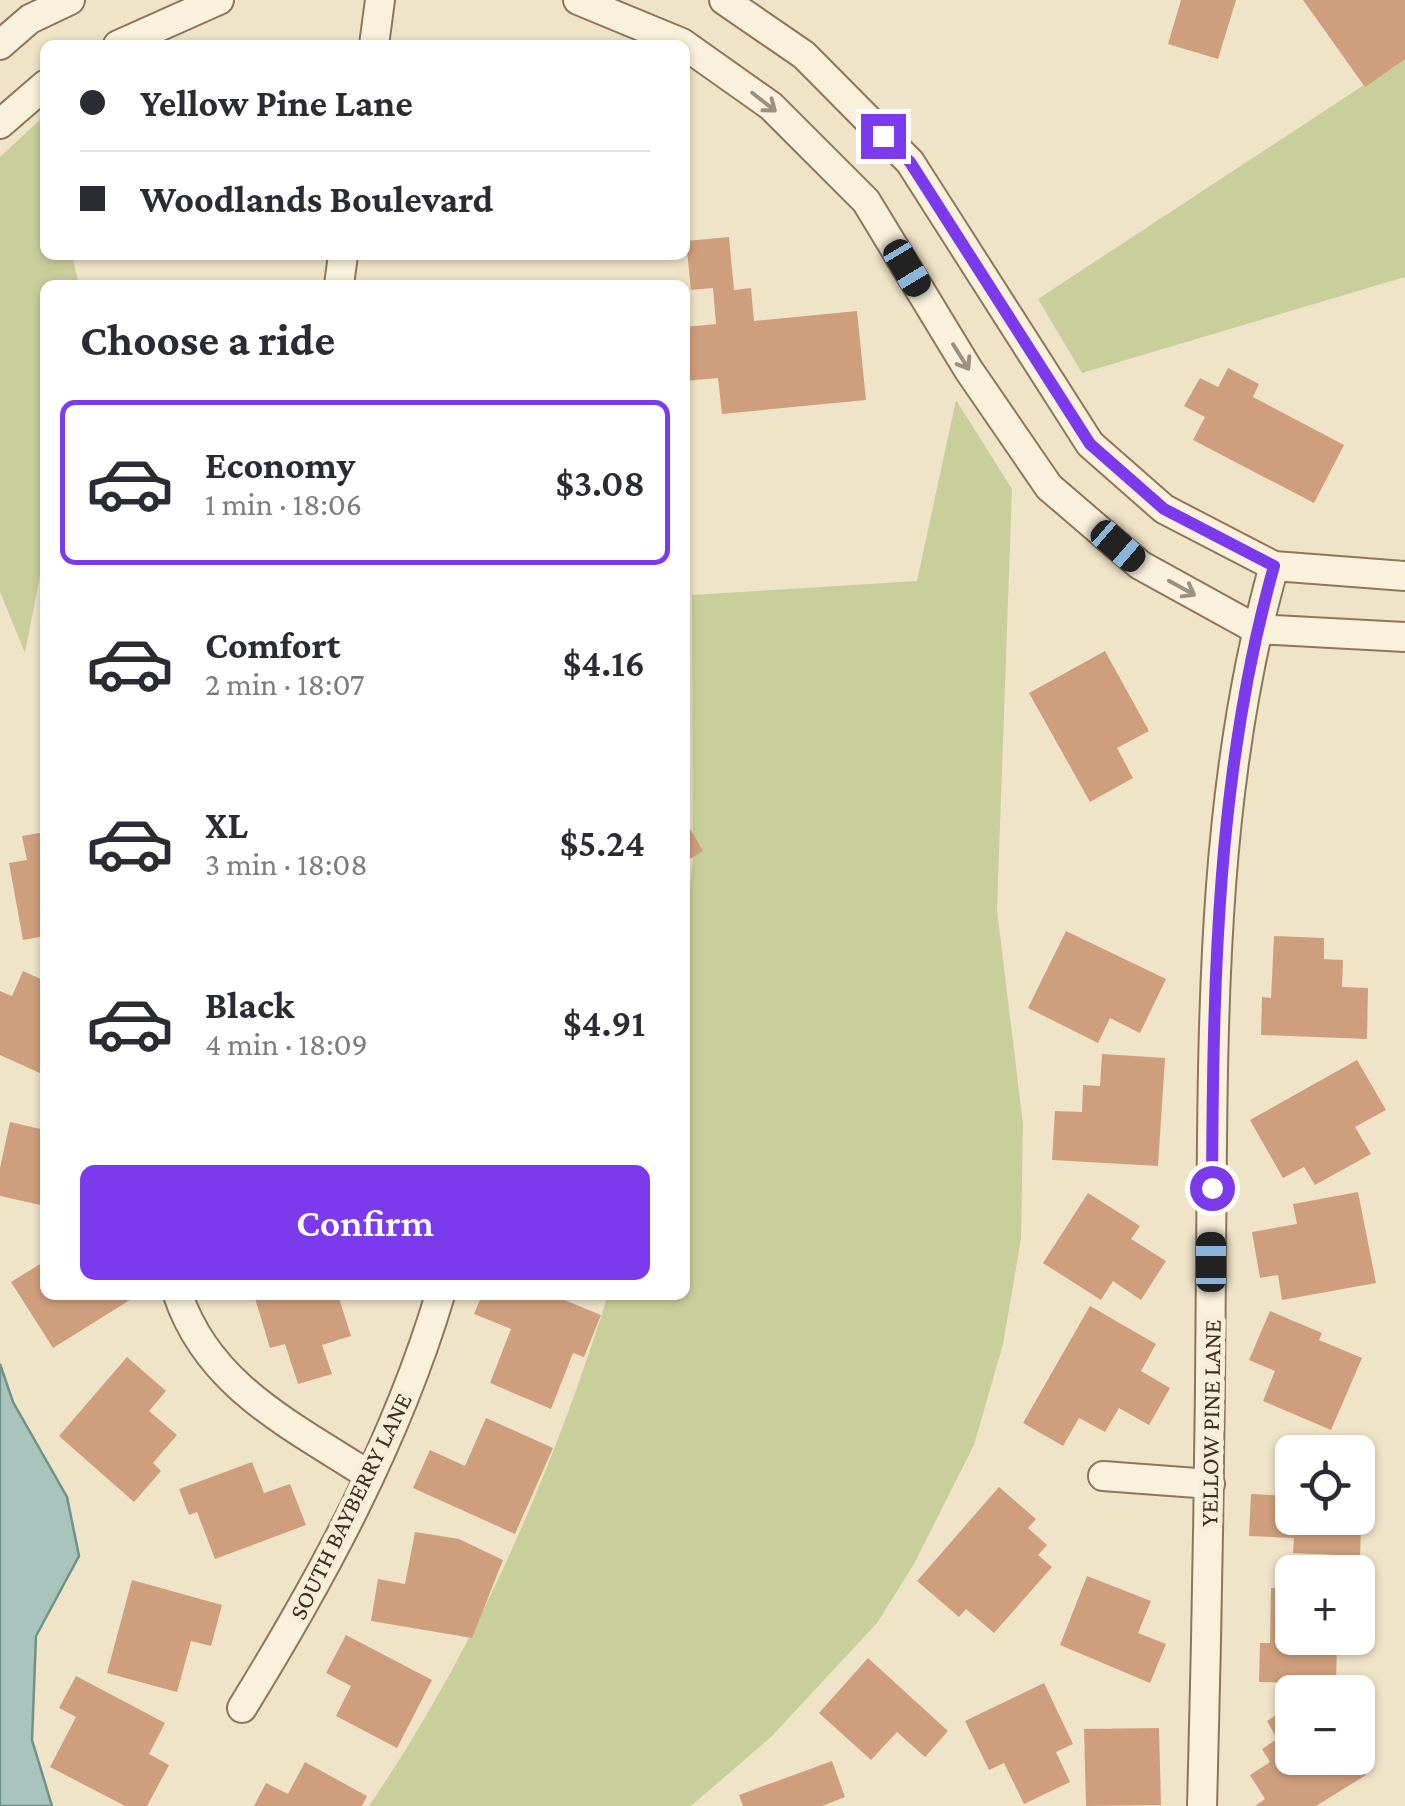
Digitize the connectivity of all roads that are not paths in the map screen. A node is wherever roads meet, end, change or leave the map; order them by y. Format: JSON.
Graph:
{"nodes":[{"id":1,"x":70,"y":0,"type":"edge"},
{"id":2,"x":219,"y":0,"type":"edge"},
{"id":3,"x":380,"y":0,"type":"edge"},
{"id":4,"x":578,"y":0,"type":"edge"},
{"id":5,"x":724,"y":0,"type":"edge"},
{"id":6,"x":129,"y":40,"type":"edge"},
{"id":7,"x":375,"y":40,"type":"edge"},
{"id":8,"x":675,"y":40,"type":"edge"},
{"id":9,"x":0,"y":45,"type":"edge"},
{"id":10,"x":690,"y":49,"type":"edge"},
{"id":11,"x":40,"y":88,"type":"edge"},
{"id":12,"x":0,"y":124,"type":"edge"},
{"id":13,"x":1274,"y":566,"type":"junction"},
{"id":14,"x":1405,"y":576,"type":"edge"},
{"id":15,"x":1256,"y":629,"type":"junction"},
{"id":16,"x":1405,"y":637,"type":"edge"},
{"id":17,"x":180,"y":1300,"type":"edge"},
{"id":18,"x":439,"y":1300,"type":"edge"},
{"id":19,"x":370,"y":1476,"type":"junction"},
{"id":20,"x":1103,"y":1476,"type":"dead end"},
{"id":21,"x":1210,"y":1484,"type":"junction"},
{"id":22,"x":242,"y":1708,"type":"dead end"},
{"id":23,"x":1202,"y":1806,"type":"edge"}],
"edges":[{"from":1,"to":9,"type":"street"},
{"from":2,"to":6,"type":"street"},
{"from":3,"to":7,"type":"street"},
{"from":4,"to":8,"type":"street","one_way":true},
{"from":5,"to":13,"type":"street"},
{"from":10,"to":15,"type":"street","one_way":true},
{"from":11,"to":12,"type":"street"},
{"from":13,"to":14,"type":"street"},
{"from":13,"to":15,"type":"street","name":"YELLOW PINE LANE"},
{"from":15,"to":16,"type":"street"},
{"from":15,"to":21,"type":"street","name":"YELLOW PINE LANE"},
{"from":17,"to":19,"type":"street"},
{"from":18,"to":19,"type":"street","name":"SOUTH BAYBERRY LANE"},
{"from":19,"to":22,"type":"street","name":"SOUTH BAYBERRY LANE"},
{"from":20,"to":21,"type":"street"},
{"from":21,"to":23,"type":"street","name":"YELLOW PINE LANE"}]}
